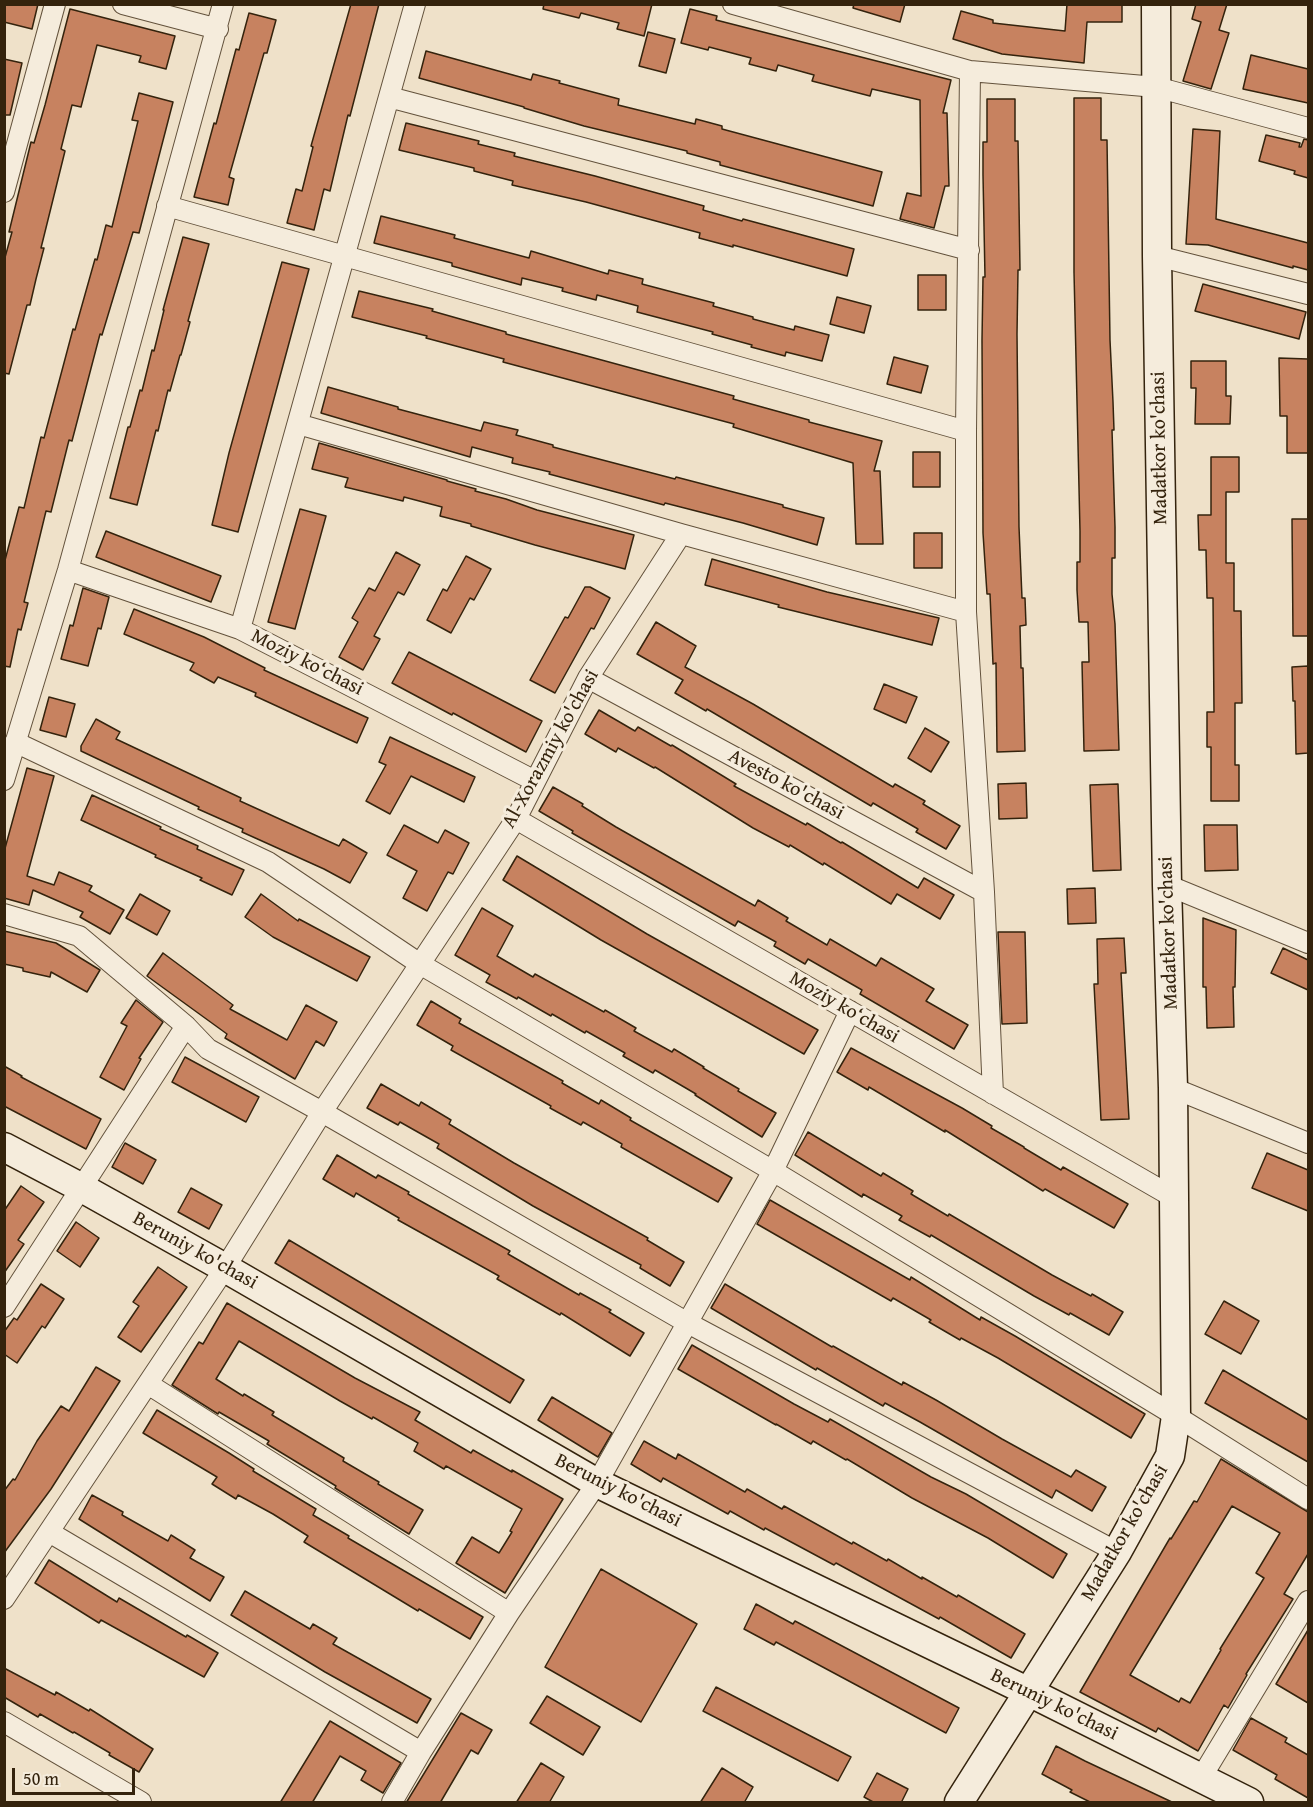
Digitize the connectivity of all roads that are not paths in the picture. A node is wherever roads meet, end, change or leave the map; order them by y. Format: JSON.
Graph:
{"nodes":[{"id":1,"x":55,"y":4,"type":"edge"},
{"id":2,"x":123,"y":4,"type":"edge"},
{"id":3,"x":223,"y":4,"type":"edge"},
{"id":4,"x":415,"y":4,"type":"edge"},
{"id":5,"x":734,"y":4,"type":"edge"},
{"id":6,"x":1155,"y":4,"type":"edge"},
{"id":7,"x":218,"y":29,"type":"junction"},
{"id":8,"x":970,"y":71,"type":"junction"},
{"id":9,"x":1156,"y":87,"type":"junction"},
{"id":10,"x":389,"y":97,"type":"junction"},
{"id":11,"x":1308,"y":128,"type":"edge"},
{"id":12,"x":4,"y":192,"type":"edge"},
{"id":13,"x":167,"y":206,"type":"junction"},
{"id":14,"x":969,"y":250,"type":"junction"},
{"id":15,"x":1157,"y":256,"type":"junction"},
{"id":16,"x":344,"y":257,"type":"junction"},
{"id":17,"x":1308,"y":294,"type":"edge"},
{"id":18,"x":298,"y":424,"type":"junction"},
{"id":19,"x":966,"y":431,"type":"junction"},
{"id":20,"x":681,"y":534,"type":"junction"},
{"id":21,"x":68,"y":570,"type":"junction"},
{"id":22,"x":966,"y":612,"type":"junction"},
{"id":23,"x":240,"y":629,"type":"junction"},
{"id":24,"x":588,"y":678,"type":"junction"},
{"id":25,"x":15,"y":742,"type":"junction"},
{"id":26,"x":4,"y":780,"type":"edge"},
{"id":27,"x":535,"y":781,"type":"junction"},
{"id":28,"x":516,"y":819,"type":"junction"},
{"id":29,"x":1167,"y":885,"type":"junction"},
{"id":30,"x":984,"y":892,"type":"junction"},
{"id":31,"x":4,"y":914,"type":"edge"},
{"id":32,"x":1308,"y":943,"type":"edge"},
{"id":33,"x":420,"y":964,"type":"junction"},
{"id":34,"x":850,"y":1011,"type":"junction"},
{"id":35,"x":186,"y":1026,"type":"junction"},
{"id":36,"x":1173,"y":1088,"type":"junction"},
{"id":37,"x":993,"y":1094,"type":"junction"},
{"id":38,"x":322,"y":1112,"type":"junction"},
{"id":39,"x":1308,"y":1143,"type":"edge"},
{"id":40,"x":4,"y":1147,"type":"edge"},
{"id":41,"x":773,"y":1171,"type":"junction"},
{"id":42,"x":82,"y":1188,"type":"junction"},
{"id":43,"x":1173,"y":1197,"type":"junction"},
{"id":44,"x":225,"y":1268,"type":"junction"},
{"id":45,"x":4,"y":1307,"type":"edge"},
{"id":46,"x":686,"y":1322,"type":"junction"},
{"id":47,"x":147,"y":1384,"type":"junction"},
{"id":48,"x":1176,"y":1416,"type":"junction"},
{"id":49,"x":597,"y":1483,"type":"junction"},
{"id":50,"x":1308,"y":1499,"type":"edge"},
{"id":51,"x":49,"y":1532,"type":"junction"},
{"id":52,"x":1117,"y":1552,"type":"junction"},
{"id":53,"x":4,"y":1599,"type":"edge"},
{"id":54,"x":1308,"y":1601,"type":"edge"},
{"id":55,"x":509,"y":1613,"type":"junction"},
{"id":56,"x":1029,"y":1692,"type":"junction"},
{"id":57,"x":4,"y":1722,"type":"edge"},
{"id":58,"x":421,"y":1752,"type":"junction"},
{"id":59,"x":1201,"y":1778,"type":"junction"},
{"id":60,"x":141,"y":1803,"type":"edge"},
{"id":61,"x":392,"y":1803,"type":"edge"},
{"id":62,"x":959,"y":1803,"type":"edge"},
{"id":63,"x":1249,"y":1803,"type":"edge"}],
"edges":[{"from":1,"to":12,"type":"street"},
{"from":2,"to":7,"type":"street"},
{"from":3,"to":7,"type":"street"},
{"from":4,"to":10,"type":"street"},
{"from":5,"to":8,"type":"street"},
{"from":6,"to":9,"type":"street","name":"Madatkor ko'chasi"},
{"from":7,"to":13,"type":"street"},
{"from":8,"to":9,"type":"street"},
{"from":8,"to":14,"type":"street"},
{"from":9,"to":11,"type":"street"},
{"from":9,"to":15,"type":"street","name":"Madatkor ko'chasi"},
{"from":10,"to":14,"type":"street"},
{"from":10,"to":16,"type":"street"},
{"from":13,"to":16,"type":"street"},
{"from":13,"to":21,"type":"street"},
{"from":14,"to":19,"type":"street"},
{"from":15,"to":17,"type":"street"},
{"from":15,"to":29,"type":"street","name":"Madatkor ko'chasi"},
{"from":16,"to":18,"type":"street"},
{"from":16,"to":19,"type":"street"},
{"from":18,"to":20,"type":"street"},
{"from":18,"to":23,"type":"street"},
{"from":19,"to":22,"type":"street"},
{"from":20,"to":22,"type":"street"},
{"from":20,"to":24,"type":"street","name":"Al-Xorazmiy ko'chasi"},
{"from":21,"to":23,"type":"street","name":"Moziy ko‘chasi"},
{"from":21,"to":25,"type":"street"},
{"from":22,"to":30,"type":"street"},
{"from":23,"to":27,"type":"street","name":"Moziy ko‘chasi"},
{"from":24,"to":27,"type":"street","name":"Al-Xorazmiy ko'chasi"},
{"from":24,"to":30,"type":"street","name":"Avesto ko'chasi"},
{"from":25,"to":26,"type":"street"},
{"from":25,"to":33,"type":"street"},
{"from":27,"to":28,"type":"street","name":"Al-Xorazmiy ko'chasi"},
{"from":28,"to":33,"type":"street","name":"Al-Xorazmiy ko'chasi"},
{"from":28,"to":34,"type":"street","name":"Moziy ko‘chasi"},
{"from":29,"to":32,"type":"street"},
{"from":29,"to":36,"type":"street","name":"Madatkor ko'chasi"},
{"from":30,"to":37,"type":"street"},
{"from":31,"to":35,"type":"street"},
{"from":33,"to":38,"type":"street","name":"Al-Xorazmiy ko'chasi"},
{"from":33,"to":41,"type":"street"},
{"from":34,"to":37,"type":"street","name":"Moziy ko‘chasi"},
{"from":34,"to":41,"type":"street"},
{"from":35,"to":38,"type":"street"},
{"from":35,"to":42,"type":"street"},
{"from":36,"to":39,"type":"street"},
{"from":36,"to":43,"type":"street","name":"Madatkor ko'chasi"},
{"from":37,"to":43,"type":"street","name":"Moziy ko‘chasi"},
{"from":38,"to":44,"type":"street","name":"Al-Xorazmiy ko'chasi"},
{"from":38,"to":46,"type":"street"},
{"from":40,"to":42,"type":"street","name":"Beruniy ko'chasi"},
{"from":41,"to":46,"type":"street"},
{"from":41,"to":48,"type":"street"},
{"from":42,"to":44,"type":"street","name":"Beruniy ko'chasi"},
{"from":42,"to":45,"type":"street"},
{"from":43,"to":48,"type":"street","name":"Madatkor ko'chasi"},
{"from":44,"to":47,"type":"street","name":"Al-Xorazmiy ko'chasi"},
{"from":44,"to":49,"type":"street","name":"Beruniy ko'chasi"},
{"from":46,"to":49,"type":"street"},
{"from":46,"to":52,"type":"street"},
{"from":47,"to":51,"type":"street","name":"Al-Xorazmiy ko'chasi"},
{"from":47,"to":55,"type":"street"},
{"from":48,"to":50,"type":"street"},
{"from":48,"to":52,"type":"street","name":"Madatkor ko'chasi"},
{"from":49,"to":55,"type":"street"},
{"from":49,"to":56,"type":"street","name":"Beruniy ko'chasi"},
{"from":51,"to":53,"type":"street","name":"Al-Xorazmiy ko'chasi"},
{"from":51,"to":58,"type":"street"},
{"from":52,"to":56,"type":"street","name":"Madatkor ko'chasi"},
{"from":54,"to":59,"type":"street"},
{"from":55,"to":58,"type":"street"},
{"from":56,"to":59,"type":"street","name":"Beruniy ko'chasi"},
{"from":56,"to":62,"type":"street","name":"Madatkor ko'chasi"},
{"from":57,"to":60,"type":"street"},
{"from":58,"to":61,"type":"street"},
{"from":59,"to":63,"type":"street","name":"Beruniy ko'chasi"}]}
